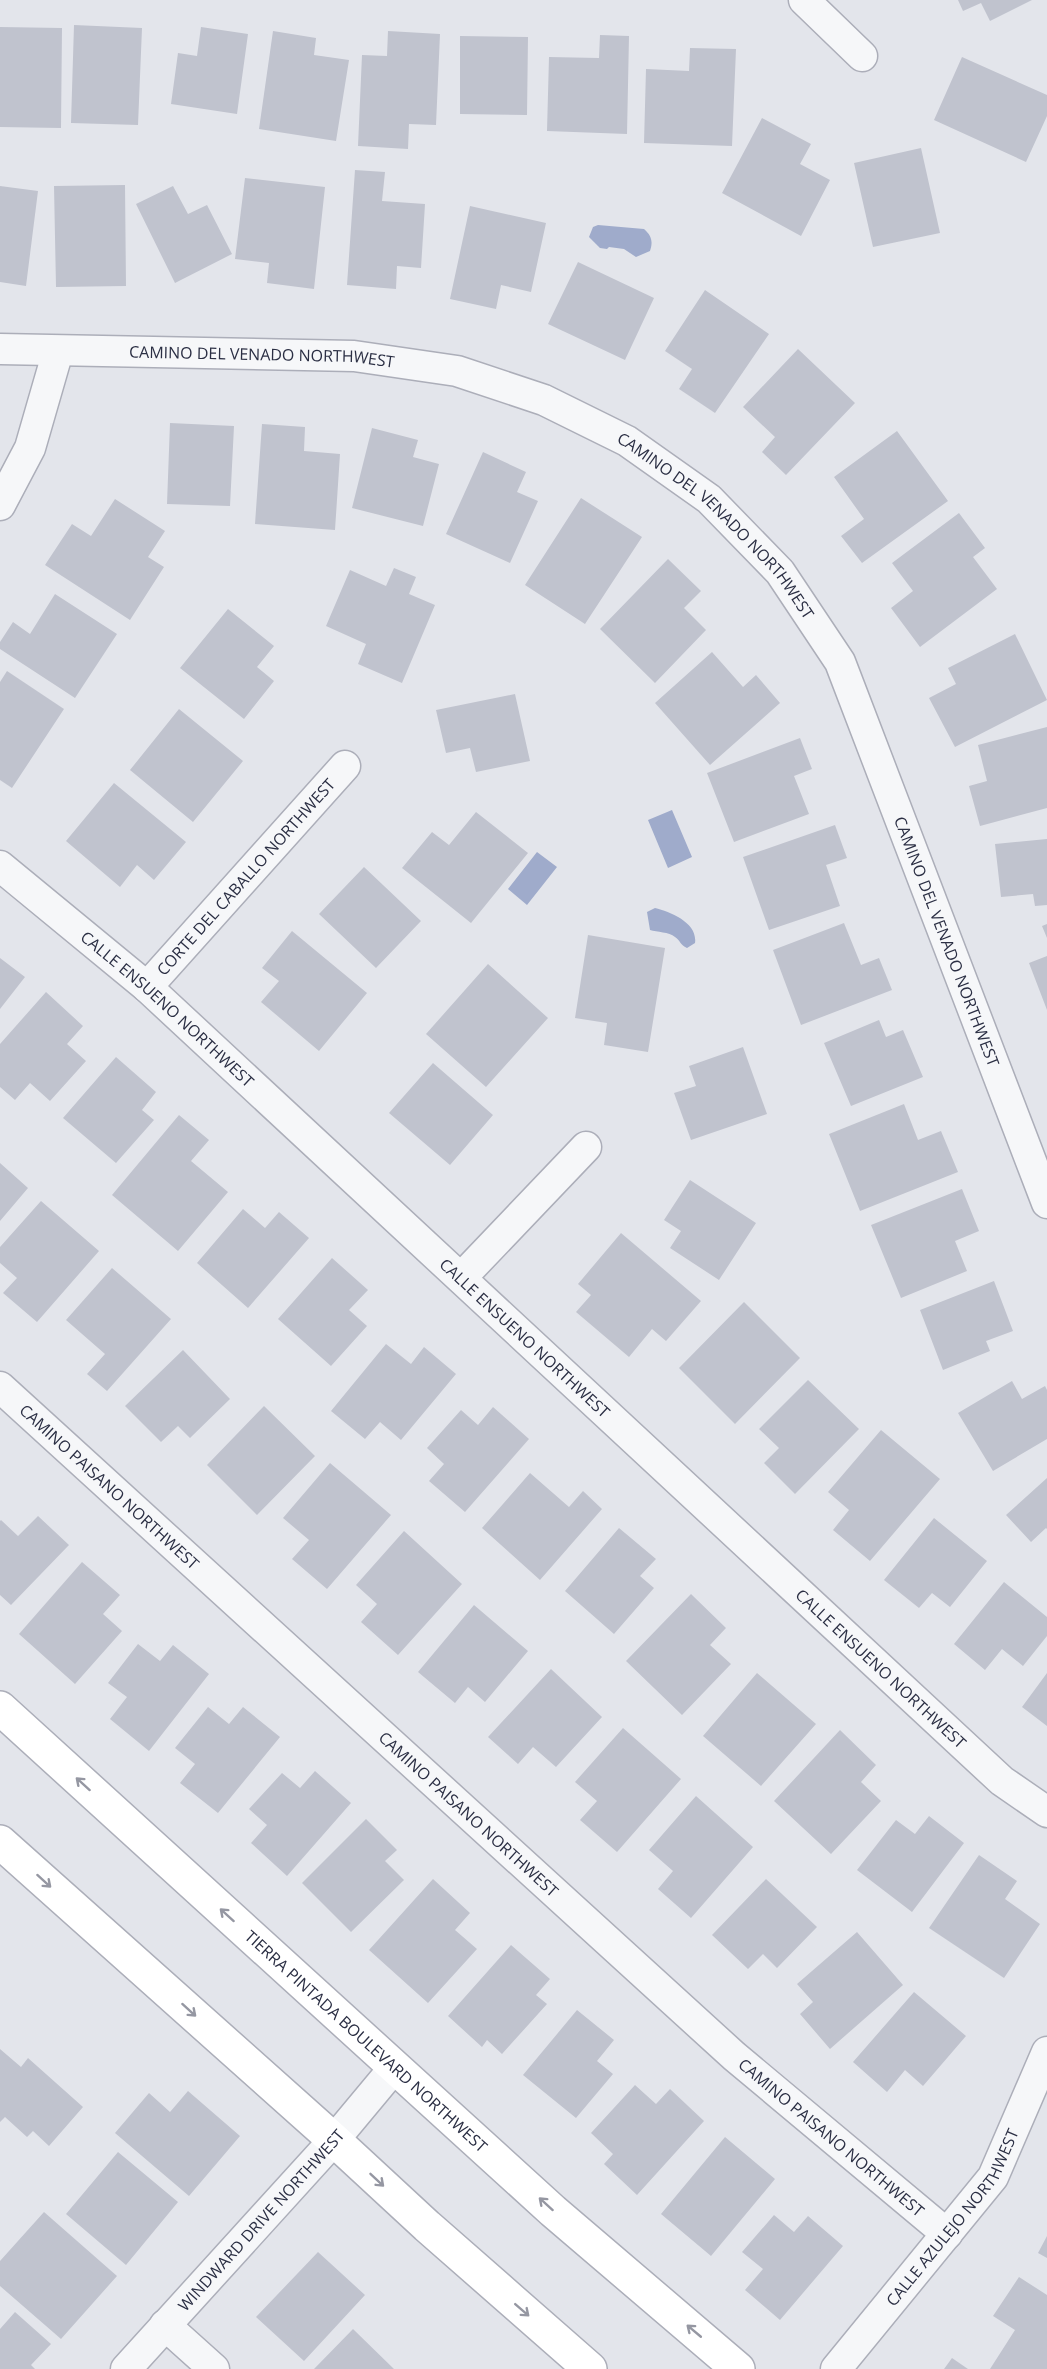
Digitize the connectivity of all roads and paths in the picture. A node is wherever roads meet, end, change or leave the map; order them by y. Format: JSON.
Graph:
{"nodes":[{"id":1,"x":804,"y":0,"type":"edge"},
{"id":2,"x":862,"y":56,"type":"dead end"},
{"id":3,"x":0,"y":349,"type":"edge"},
{"id":4,"x":58,"y":351,"type":"junction"},
{"id":5,"x":0,"y":505,"type":"edge"},
{"id":6,"x":345,"y":766,"type":"dead end"},
{"id":7,"x":0,"y":866,"type":"edge"},
{"id":8,"x":147,"y":987,"type":"junction"},
{"id":9,"x":586,"y":1147,"type":"dead end"},
{"id":10,"x":1047,"y":1203,"type":"edge"},
{"id":11,"x":461,"y":1278,"type":"junction"},
{"id":12,"x":0,"y":1387,"type":"edge"},
{"id":13,"x":0,"y":1708,"type":"edge"},
{"id":14,"x":1047,"y":1812,"type":"edge"},
{"id":15,"x":0,"y":1842,"type":"edge"},
{"id":16,"x":1047,"y":2052,"type":"edge"},
{"id":17,"x":394,"y":2068,"type":"junction"},
{"id":18,"x":334,"y":2140,"type":"junction"},
{"id":19,"x":947,"y":2234,"type":"junction"},
{"id":20,"x":165,"y":2325,"type":"junction"},
{"id":21,"x":126,"y":2369,"type":"edge"},
{"id":22,"x":214,"y":2369,"type":"edge"},
{"id":23,"x":590,"y":2369,"type":"edge"},
{"id":24,"x":738,"y":2369,"type":"edge"},
{"id":25,"x":836,"y":2369,"type":"edge"}],
"edges":[{"from":1,"to":2,"type":"street"},
{"from":3,"to":4,"type":"street","name":"CAMINO DEL VENADO NORTHWEST"},
{"from":4,"to":5,"type":"street"},
{"from":4,"to":10,"type":"street","name":"CAMINO DEL VENADO NORTHWEST"},
{"from":6,"to":8,"type":"street","name":"CORTE DEL CABALLO NORTHWEST"},
{"from":7,"to":8,"type":"street","name":"CALLE ENSUENO NORTHWEST"},
{"from":8,"to":11,"type":"street","name":"CALLE ENSUENO NORTHWEST"},
{"from":9,"to":11,"type":"street"},
{"from":11,"to":14,"type":"street","name":"CALLE ENSUENO NORTHWEST"},
{"from":12,"to":19,"type":"street","name":"CAMINO PAISANO NORTHWEST"},
{"from":17,"to":13,"type":"main road","name":"TIERRA PINTADA BOULEVARD NORTHWEST","one_way":true},
{"from":15,"to":18,"type":"main road","one_way":true},
{"from":16,"to":19,"type":"street","name":"CALLE AZULEJO NORTHWEST"},
{"from":17,"to":18,"type":"street","name":"WINDWARD DRIVE NORTHWEST"},
{"from":24,"to":17,"type":"main road","name":"TIERRA PINTADA BOULEVARD NORTHWEST","one_way":true},
{"from":18,"to":20,"type":"street","name":"WINDWARD DRIVE NORTHWEST"},
{"from":18,"to":23,"type":"main road","one_way":true},
{"from":19,"to":25,"type":"street","name":"CALLE AZULEJO NORTHWEST"},
{"from":20,"to":21,"type":"street","name":"WINDWARD DRIVE NORTHWEST"},
{"from":20,"to":22,"type":"street"}]}
